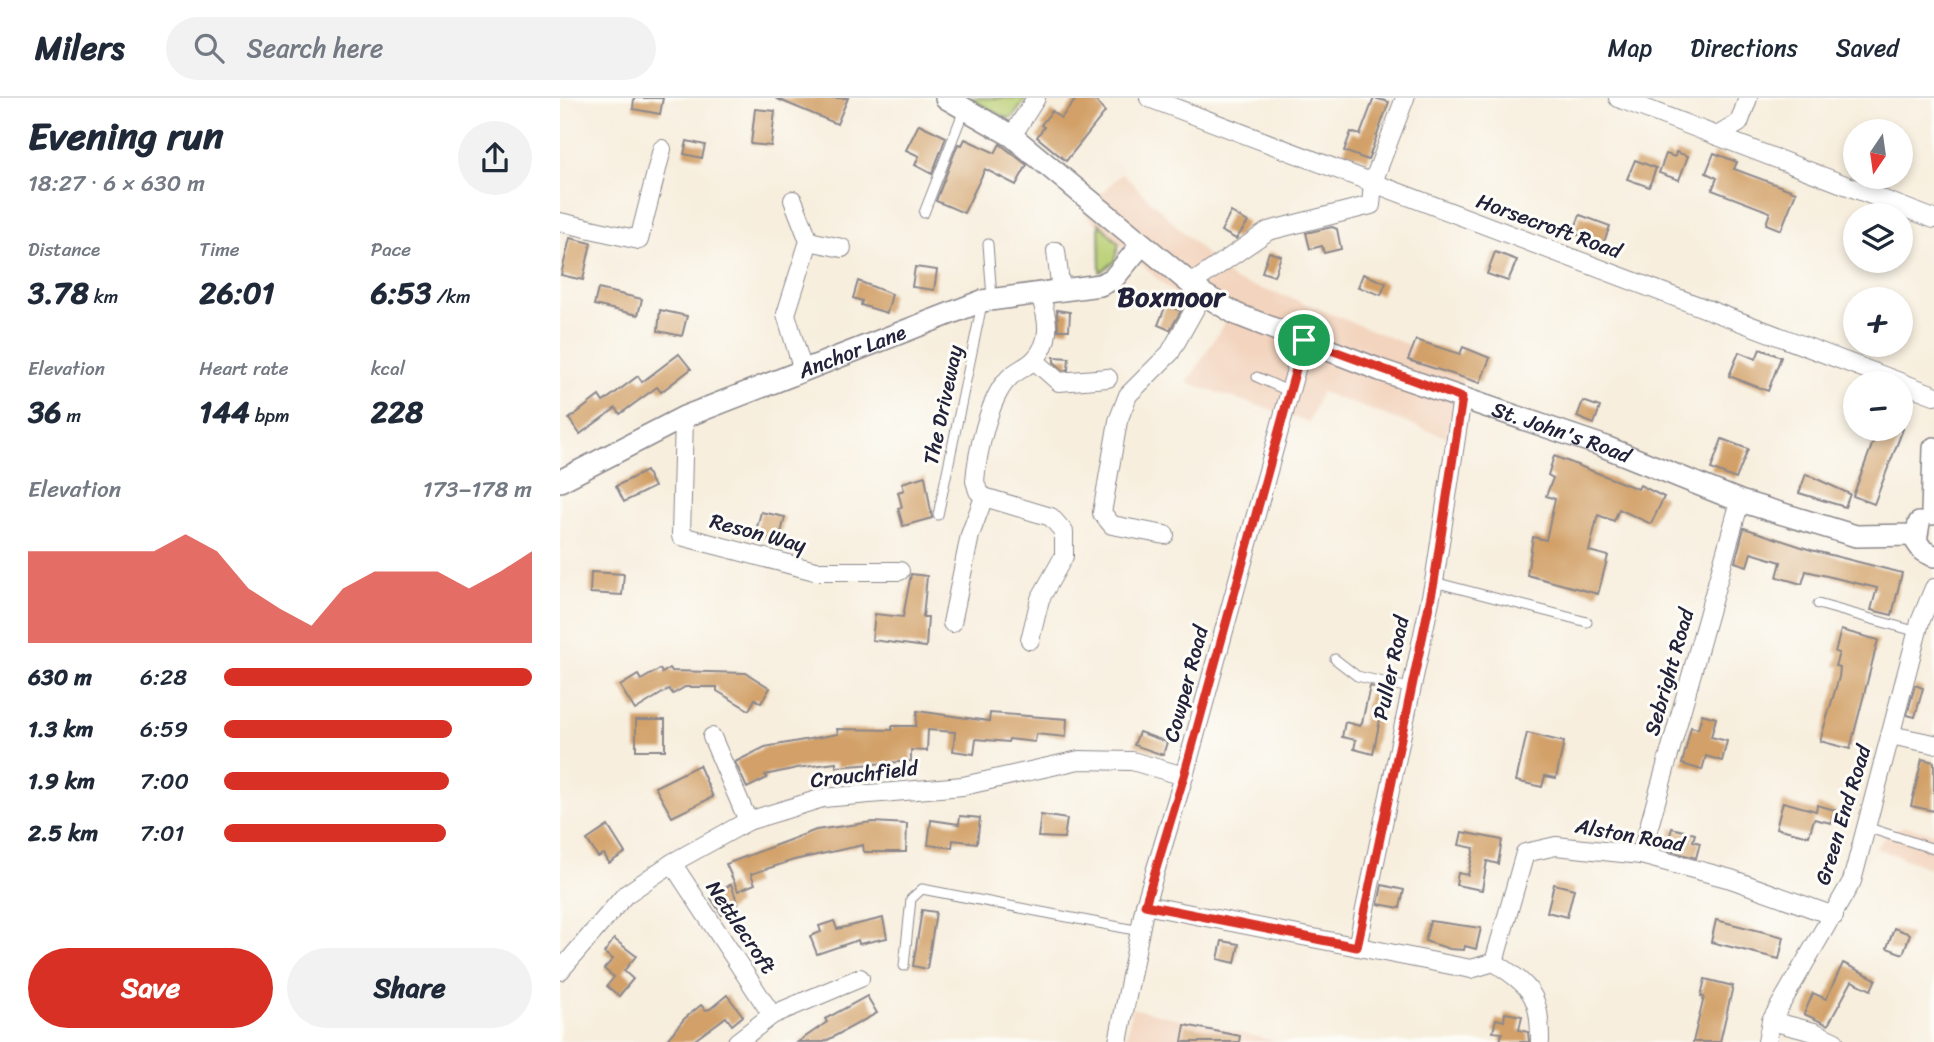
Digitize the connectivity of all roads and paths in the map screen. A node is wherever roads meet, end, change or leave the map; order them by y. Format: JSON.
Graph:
{"nodes":[{"id":1,"x":1036,"y":98,"type":"edge"},
{"id":2,"x":1149,"y":98,"type":"edge"},
{"id":3,"x":1405,"y":98,"type":"edge"},
{"id":4,"x":1618,"y":98,"type":"edge"},
{"id":5,"x":1748,"y":98,"type":"edge"},
{"id":6,"x":956,"y":103,"type":"edge"},
{"id":7,"x":1012,"y":136,"type":"junction"},
{"id":8,"x":1717,"y":136,"type":"junction"},
{"id":9,"x":662,"y":149,"type":"dead end"},
{"id":10,"x":1373,"y":182,"type":"junction"},
{"id":11,"x":793,"y":200,"type":"dead end"},
{"id":12,"x":924,"y":213,"type":"dead end"},
{"id":13,"x":1934,"y":219,"type":"edge"},
{"id":14,"x":560,"y":222,"type":"edge"},
{"id":15,"x":809,"y":241,"type":"junction"},
{"id":16,"x":988,"y":244,"type":"dead end"},
{"id":17,"x":1142,"y":244,"type":"junction"},
{"id":18,"x":842,"y":248,"type":"dead end"},
{"id":19,"x":1056,"y":251,"type":"dead end"},
{"id":20,"x":1197,"y":289,"type":"junction"},
{"id":21,"x":1051,"y":293,"type":"junction"},
{"id":22,"x":987,"y":301,"type":"junction"},
{"id":23,"x":1304,"y":340,"type":"junction"},
{"id":24,"x":1034,"y":360,"type":"junction"},
{"id":25,"x":803,"y":371,"type":"junction"},
{"id":26,"x":1257,"y":377,"type":"dead end"},
{"id":27,"x":1108,"y":378,"type":"dead end"},
{"id":28,"x":1290,"y":393,"type":"junction"},
{"id":29,"x":1934,"y":395,"type":"edge"},
{"id":30,"x":1462,"y":398,"type":"junction"},
{"id":31,"x":684,"y":417,"type":"junction"},
{"id":32,"x":1934,"y":448,"type":"edge"},
{"id":33,"x":561,"y":479,"type":"edge"},
{"id":34,"x":984,"y":497,"type":"junction"},
{"id":35,"x":1740,"y":501,"type":"junction"},
{"id":36,"x":1933,"y":514,"type":"edge"},
{"id":37,"x":938,"y":515,"type":"dead end"},
{"id":38,"x":1165,"y":535,"type":"dead end"},
{"id":39,"x":1915,"y":535,"type":"junction"},
{"id":40,"x":1934,"y":556,"type":"edge"},
{"id":41,"x":900,"y":571,"type":"dead end"},
{"id":42,"x":1434,"y":582,"type":"junction"},
{"id":43,"x":1934,"y":589,"type":"edge"},
{"id":44,"x":1818,"y":604,"type":"dead end"},
{"id":45,"x":1587,"y":622,"type":"dead end"},
{"id":46,"x":952,"y":623,"type":"dead end"},
{"id":47,"x":1918,"y":632,"type":"junction"},
{"id":48,"x":1030,"y":640,"type":"dead end"},
{"id":49,"x":1335,"y":659,"type":"dead end"},
{"id":50,"x":1409,"y":688,"type":"junction"},
{"id":51,"x":1890,"y":734,"type":"junction"},
{"id":52,"x":712,"y":737,"type":"dead end"},
{"id":53,"x":1934,"y":744,"type":"edge"},
{"id":54,"x":1184,"y":776,"type":"junction"},
{"id":55,"x":748,"y":821,"type":"junction"},
{"id":56,"x":1866,"y":827,"type":"junction"},
{"id":57,"x":1934,"y":849,"type":"edge"},
{"id":58,"x":1641,"y":855,"type":"junction"},
{"id":59,"x":671,"y":863,"type":"junction"},
{"id":60,"x":1145,"y":905,"type":"junction"},
{"id":61,"x":1833,"y":916,"type":"junction"},
{"id":62,"x":1140,"y":931,"type":"junction"},
{"id":63,"x":1357,"y":947,"type":"junction"},
{"id":64,"x":1493,"y":962,"type":"junction"},
{"id":65,"x":904,"y":966,"type":"dead end"},
{"id":66,"x":560,"y":971,"type":"edge"},
{"id":67,"x":860,"y":978,"type":"dead end"},
{"id":68,"x":772,"y":1015,"type":"junction"},
{"id":69,"x":1770,"y":1021,"type":"junction"},
{"id":70,"x":737,"y":1042,"type":"edge"},
{"id":71,"x":1118,"y":1042,"type":"edge"},
{"id":72,"x":1540,"y":1042,"type":"edge"},
{"id":73,"x":1767,"y":1042,"type":"edge"},
{"id":74,"x":1835,"y":1042,"type":"edge"}],
"edges":[{"from":1,"to":7,"type":"street"},
{"from":2,"to":10,"type":"street","name":"Horsecroft Road"},
{"from":3,"to":10,"type":"street"},
{"from":4,"to":8,"type":"street"},
{"from":5,"to":8,"type":"street"},
{"from":6,"to":7,"type":"street","name":"St. John's Road"},
{"from":6,"to":12,"type":"lane"},
{"from":7,"to":17,"type":"street","name":"St. John's Road"},
{"from":8,"to":13,"type":"street"},
{"from":9,"to":14,"type":"street"},
{"from":10,"to":20,"type":"street"},
{"from":10,"to":29,"type":"street","name":"Horsecroft Road"},
{"from":11,"to":15,"type":"street"},
{"from":15,"to":18,"type":"street"},
{"from":15,"to":25,"type":"street"},
{"from":16,"to":22,"type":"lane","name":"The Driveway"},
{"from":17,"to":20,"type":"street","name":"St. John's Road"},
{"from":17,"to":21,"type":"street","name":"Anchor Lane"},
{"from":19,"to":21,"type":"street"},
{"from":20,"to":23,"type":"street","name":"St. John's Road"},
{"from":20,"to":38,"type":"street"},
{"from":21,"to":22,"type":"street","name":"Anchor Lane"},
{"from":21,"to":24,"type":"street"},
{"from":22,"to":25,"type":"street","name":"Anchor Lane"},
{"from":22,"to":37,"type":"lane","name":"The Driveway"},
{"from":23,"to":28,"type":"street","name":"Cowper Road"},
{"from":23,"to":30,"type":"street","name":"St. John's Road"},
{"from":24,"to":27,"type":"street"},
{"from":24,"to":34,"type":"street"},
{"from":25,"to":31,"type":"street","name":"Anchor Lane"},
{"from":26,"to":28,"type":"lane"},
{"from":28,"to":54,"type":"street","name":"Cowper Road"},
{"from":30,"to":35,"type":"street","name":"St. John's Road"},
{"from":30,"to":42,"type":"street","name":"Puller Road"},
{"from":31,"to":33,"type":"street","name":"Anchor Lane"},
{"from":31,"to":41,"type":"street","name":"Reson Way"},
{"from":32,"to":36,"type":"street"},
{"from":34,"to":46,"type":"street"},
{"from":34,"to":48,"type":"street"},
{"from":35,"to":39,"type":"street","name":"St. John's Road"},
{"from":35,"to":58,"type":"street","name":"Sebright Road"},
{"from":36,"to":39,"type":"street"},
{"from":39,"to":40,"type":"street"},
{"from":42,"to":45,"type":"lane"},
{"from":42,"to":50,"type":"street","name":"Puller Road"},
{"from":43,"to":47,"type":"street","name":"Green End Road"},
{"from":44,"to":47,"type":"lane"},
{"from":47,"to":51,"type":"street","name":"Green End Road"},
{"from":49,"to":50,"type":"lane"},
{"from":50,"to":63,"type":"street","name":"Puller Road"},
{"from":51,"to":53,"type":"street"},
{"from":51,"to":56,"type":"street","name":"Green End Road"},
{"from":52,"to":55,"type":"street"},
{"from":54,"to":55,"type":"street","name":"Crouchfield"},
{"from":54,"to":60,"type":"street","name":"Cowper Road"},
{"from":55,"to":59,"type":"street","name":"Crouchfield"},
{"from":56,"to":57,"type":"lane"},
{"from":56,"to":61,"type":"street","name":"Green End Road"},
{"from":58,"to":61,"type":"street","name":"Alston Road"},
{"from":58,"to":64,"type":"street","name":"Alston Road"},
{"from":59,"to":66,"type":"street","name":"Crouchfield"},
{"from":59,"to":68,"type":"street","name":"Nettlecroft"},
{"from":60,"to":62,"type":"street","name":"Cowper Road"},
{"from":60,"to":63,"type":"street"},
{"from":61,"to":69,"type":"street","name":"Green End Road"},
{"from":62,"to":65,"type":"lane"},
{"from":62,"to":71,"type":"street","name":"Cowper Road"},
{"from":63,"to":64,"type":"street"},
{"from":64,"to":72,"type":"street"},
{"from":67,"to":68,"type":"street"},
{"from":68,"to":70,"type":"street"},
{"from":69,"to":73,"type":"street","name":"Green End Road"},
{"from":69,"to":74,"type":"street"}]}
